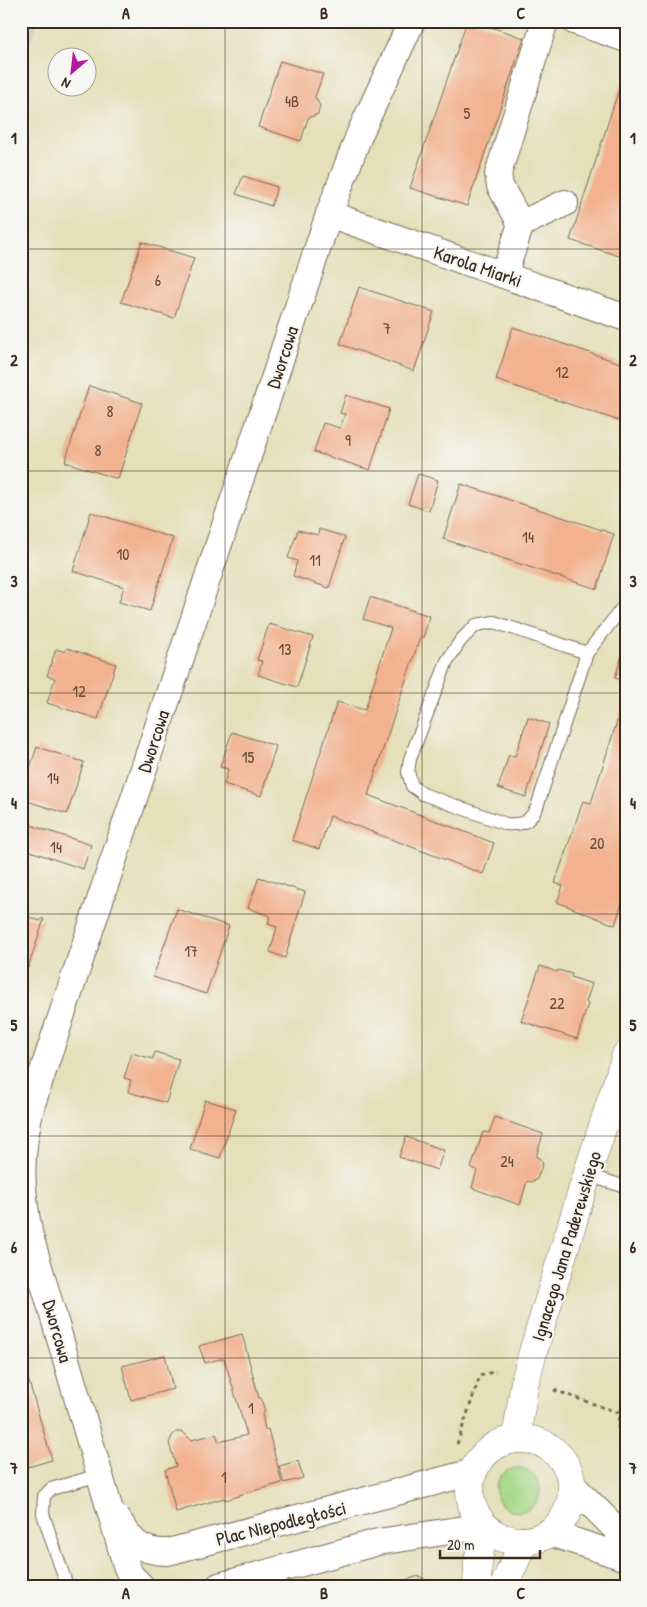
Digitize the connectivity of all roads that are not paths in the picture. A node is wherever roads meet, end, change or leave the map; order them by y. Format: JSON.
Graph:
{"nodes":[{"id":1,"x":412,"y":21,"type":"edge"},
{"id":2,"x":545,"y":21,"type":"edge"},
{"id":3,"x":574,"y":21,"type":"edge"},
{"id":4,"x":626,"y":39,"type":"edge"},
{"id":5,"x":566,"y":203,"type":"dead end"},
{"id":6,"x":329,"y":214,"type":"junction"},
{"id":7,"x":521,"y":224,"type":"junction"},
{"id":8,"x":504,"y":275,"type":"junction"},
{"id":9,"x":626,"y":318,"type":"edge"},
{"id":10,"x":626,"y":603,"type":"edge"},
{"id":11,"x":587,"y":653,"type":"junction"},
{"id":12,"x":626,"y":1055,"type":"edge"},
{"id":13,"x":24,"y":1126,"type":"edge"},
{"id":14,"x":587,"y":1175,"type":"junction"},
{"id":15,"x":626,"y":1187,"type":"edge"},
{"id":16,"x":516,"y":1439,"type":"junction"},
{"id":17,"x":473,"y":1472,"type":"junction"},
{"id":18,"x":99,"y":1475,"type":"junction"},
{"id":19,"x":572,"y":1485,"type":"junction"},
{"id":20,"x":108,"y":1506,"type":"junction"},
{"id":21,"x":484,"y":1526,"type":"junction"},
{"id":22,"x":537,"y":1537,"type":"junction"},
{"id":23,"x":626,"y":1538,"type":"edge"},
{"id":24,"x":626,"y":1558,"type":"edge"},
{"id":25,"x":67,"y":1586,"type":"edge"},
{"id":26,"x":141,"y":1586,"type":"edge"},
{"id":27,"x":219,"y":1586,"type":"edge"},
{"id":28,"x":477,"y":1586,"type":"edge"},
{"id":29,"x":504,"y":1586,"type":"edge"}],
"edges":[{"from":1,"to":6,"type":"street","name":"Dworcowa"},
{"from":2,"to":7,"type":"street"},
{"from":3,"to":4,"type":"street"},
{"from":5,"to":7,"type":"street"},
{"from":6,"to":8,"type":"street","name":"Karola Miarki"},
{"from":6,"to":13,"type":"street","name":"Dworcowa"},
{"from":7,"to":8,"type":"street"},
{"from":8,"to":9,"type":"street","name":"Karola Miarki"},
{"from":10,"to":11,"type":"lane"},
{"from":11,"to":11,"type":"lane"},
{"from":12,"to":14,"type":"street","name":"Ignacego Jana Paderewskiego"},
{"from":13,"to":18,"type":"street","name":"Dworcowa"},
{"from":14,"to":15,"type":"lane"},
{"from":14,"to":16,"type":"street","name":"Ignacego Jana Paderewskiego"},
{"from":16,"to":17,"type":"street"},
{"from":16,"to":19,"type":"street"},
{"from":17,"to":20,"type":"street","name":"Plac Niepodległości"},
{"from":17,"to":21,"type":"street"},
{"from":18,"to":20,"type":"street","name":"Plac Niepodległości"},
{"from":18,"to":25,"type":"lane"},
{"from":19,"to":22,"type":"street"},
{"from":19,"to":23,"type":"street"},
{"from":20,"to":26,"type":"street","name":"Plac Niepodległości"},
{"from":21,"to":22,"type":"street"},
{"from":21,"to":27,"type":"street"},
{"from":21,"to":28,"type":"street"},
{"from":22,"to":24,"type":"street"},
{"from":22,"to":29,"type":"street"}]}
